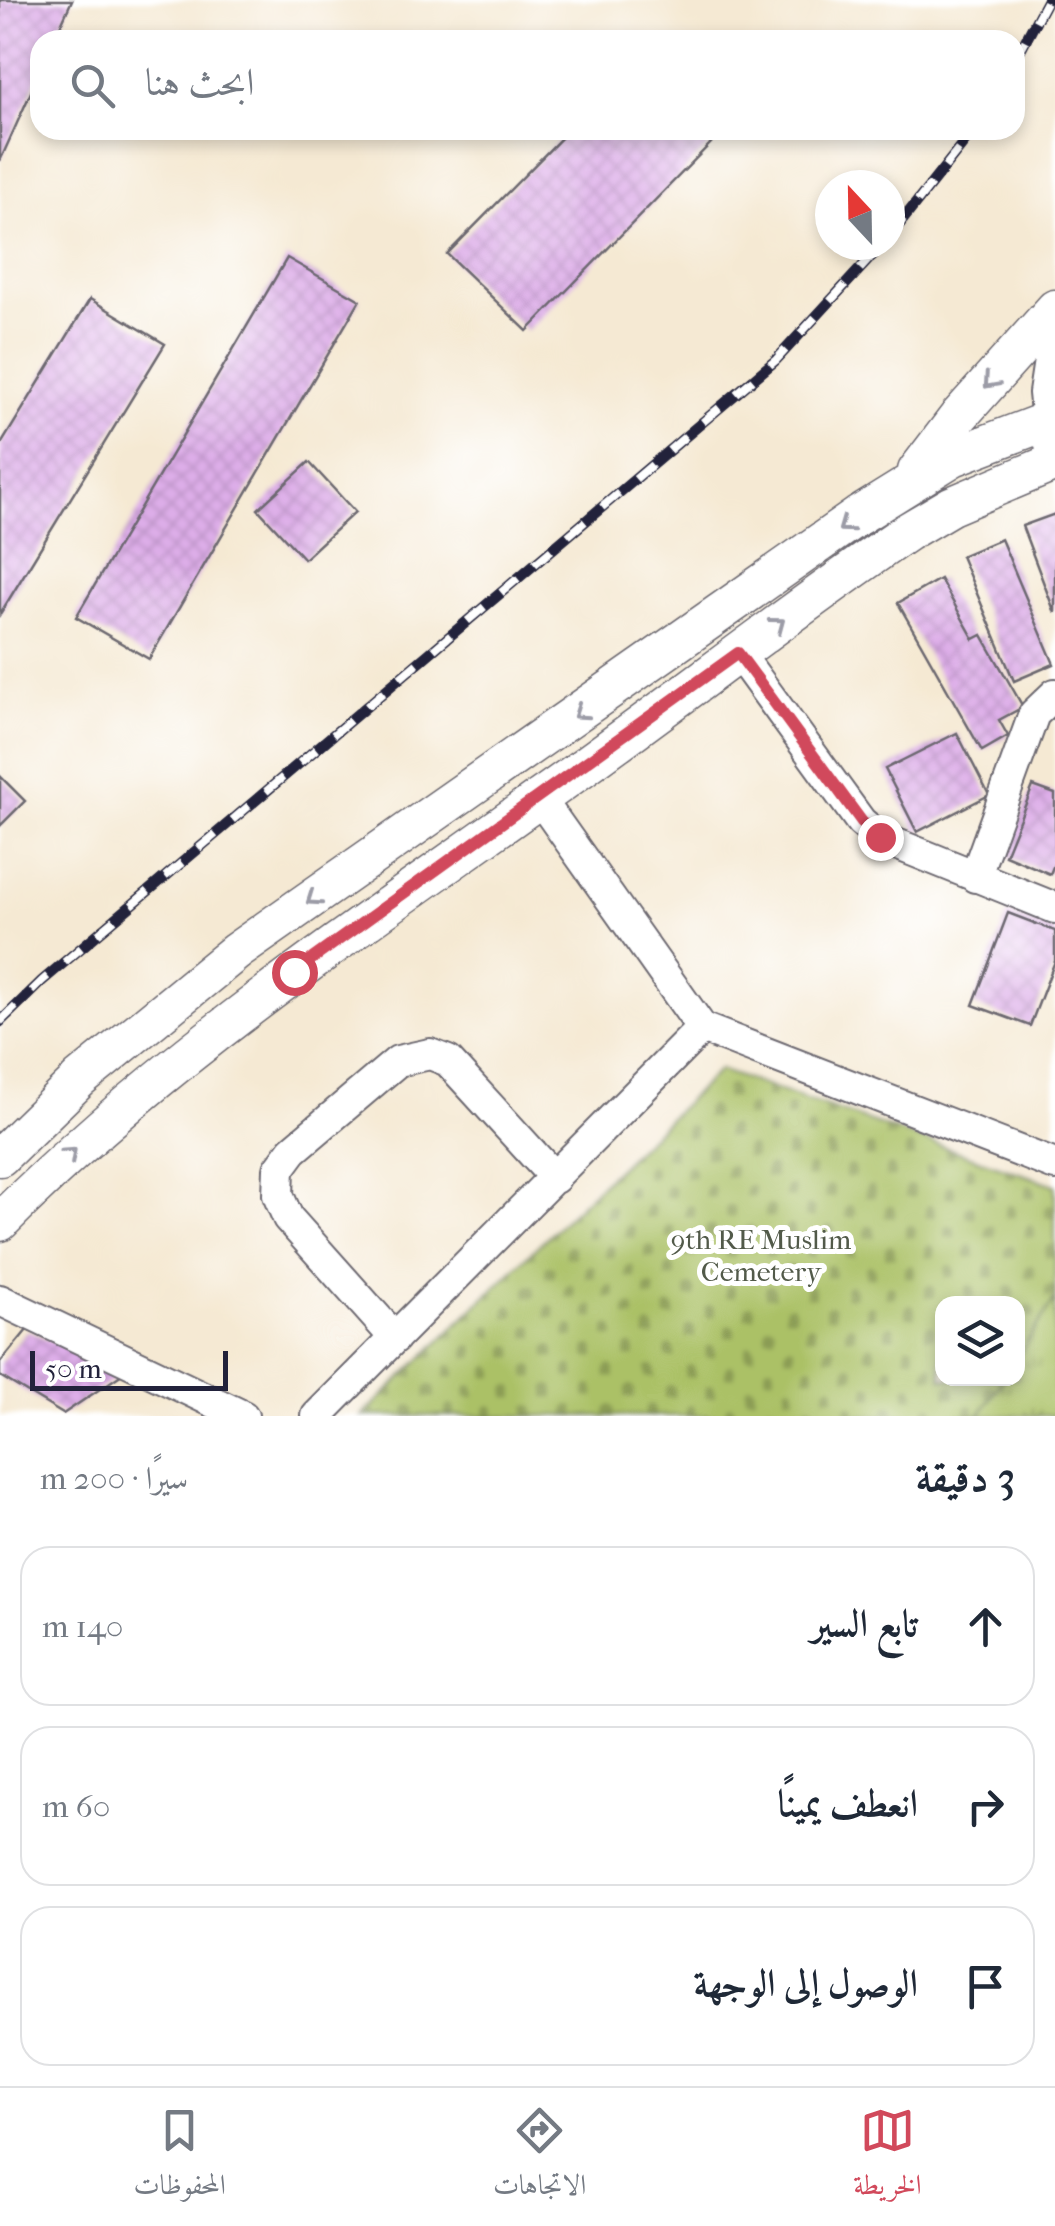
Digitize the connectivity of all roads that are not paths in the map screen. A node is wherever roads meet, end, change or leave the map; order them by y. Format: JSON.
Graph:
{"nodes":[{"id":1,"x":1055,"y":310,"type":"edge"},
{"id":2,"x":1055,"y":321,"type":"edge"},
{"id":3,"x":1050,"y":419,"type":"edge"},
{"id":4,"x":1054,"y":462,"type":"edge"},
{"id":5,"x":910,"y":481,"type":"junction"},
{"id":6,"x":738,"y":653,"type":"junction"},
{"id":7,"x":1055,"y":694,"type":"edge"},
{"id":8,"x":540,"y":798,"type":"junction"},
{"id":9,"x":975,"y":877,"type":"junction"},
{"id":10,"x":1055,"y":908,"type":"edge"},
{"id":11,"x":702,"y":1028,"type":"junction"},
{"id":12,"x":0,"y":1157,"type":"edge"},
{"id":13,"x":1055,"y":1165,"type":"edge"},
{"id":14,"x":556,"y":1178,"type":"junction"},
{"id":15,"x":0,"y":1222,"type":"edge"},
{"id":16,"x":0,"y":1300,"type":"edge"},
{"id":17,"x":394,"y":1338,"type":"junction"},
{"id":18,"x":243,"y":1416,"type":"edge"},
{"id":19,"x":317,"y":1416,"type":"edge"}],
"edges":[{"from":1,"to":5,"type":"street","one_way":true},
{"from":2,"to":3,"type":"street"},
{"from":3,"to":4,"type":"street"},
{"from":3,"to":5,"type":"street"},
{"from":6,"to":4,"type":"street","one_way":true},
{"from":5,"to":12,"type":"street","one_way":true},
{"from":6,"to":8,"type":"street"},
{"from":6,"to":9,"type":"street"},
{"from":7,"to":9,"type":"street"},
{"from":8,"to":11,"type":"street"},
{"from":15,"to":8,"type":"street","one_way":true},
{"from":9,"to":10,"type":"street"},
{"from":11,"to":13,"type":"street"},
{"from":11,"to":14,"type":"street"},
{"from":14,"to":17,"type":"street"},
{"from":14,"to":17,"type":"street"},
{"from":16,"to":18,"type":"street"},
{"from":17,"to":19,"type":"street"}]}
